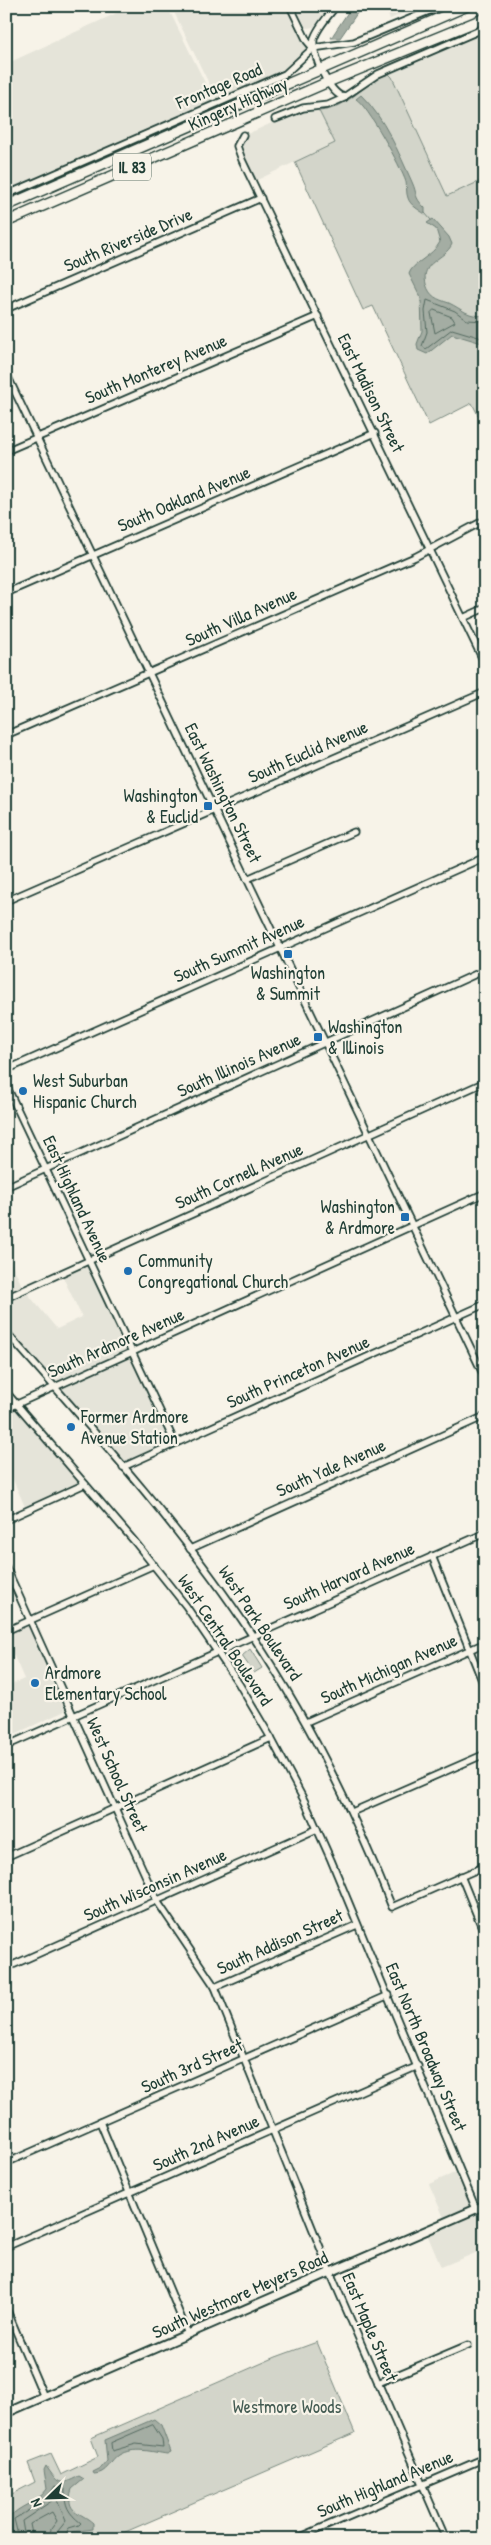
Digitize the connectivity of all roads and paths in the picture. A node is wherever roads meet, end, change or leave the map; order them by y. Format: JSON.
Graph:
{"nodes":[{"id":1,"x":290,"y":6,"type":"edge"},
{"id":2,"x":336,"y":6,"type":"edge"},
{"id":3,"x":440,"y":6,"type":"edge"},
{"id":4,"x":467,"y":6,"type":"edge"},
{"id":5,"x":485,"y":18,"type":"edge"},
{"id":6,"x":485,"y":28,"type":"edge"},
{"id":7,"x":313,"y":48,"type":"junction"},
{"id":8,"x":322,"y":69,"type":"junction"},
{"id":9,"x":328,"y":82,"type":"junction"},
{"id":10,"x":344,"y":97,"type":"junction"},
{"id":11,"x":275,"y":119,"type":"dead end"},
{"id":12,"x":243,"y":135,"type":"dead end"},
{"id":13,"x":6,"y":195,"type":"edge"},
{"id":14,"x":261,"y":198,"type":"junction"},
{"id":15,"x":6,"y":206,"type":"edge"},
{"id":16,"x":6,"y":222,"type":"edge"},
{"id":17,"x":6,"y":309,"type":"edge"},
{"id":18,"x":318,"y":316,"type":"junction"},
{"id":19,"x":6,"y":373,"type":"edge"},
{"id":20,"x":375,"y":433,"type":"junction"},
{"id":21,"x":37,"y":437,"type":"junction"},
{"id":22,"x":6,"y":450,"type":"edge"},
{"id":23,"x":485,"y":520,"type":"edge"},
{"id":24,"x":430,"y":548,"type":"junction"},
{"id":25,"x":93,"y":555,"type":"junction"},
{"id":26,"x":6,"y":593,"type":"edge"},
{"id":27,"x":485,"y":608,"type":"edge"},
{"id":28,"x":463,"y":618,"type":"junction"},
{"id":29,"x":485,"y":664,"type":"edge"},
{"id":30,"x":149,"y":673,"type":"junction"},
{"id":31,"x":485,"y":692,"type":"edge"},
{"id":32,"x":6,"y":735,"type":"edge"},
{"id":33,"x":215,"y":810,"type":"junction"},
{"id":34,"x":354,"y":832,"type":"dead end"},
{"id":35,"x":485,"y":857,"type":"edge"},
{"id":36,"x":247,"y":879,"type":"junction"},
{"id":37,"x":6,"y":901,"type":"edge"},
{"id":38,"x":280,"y":948,"type":"junction"},
{"id":39,"x":485,"y":970,"type":"edge"},
{"id":40,"x":325,"y":1042,"type":"junction"},
{"id":41,"x":6,"y":1070,"type":"edge"},
{"id":42,"x":485,"y":1082,"type":"edge"},
{"id":43,"x":6,"y":1085,"type":"edge"},
{"id":44,"x":368,"y":1134,"type":"junction"},
{"id":45,"x":46,"y":1169,"type":"junction"},
{"id":46,"x":6,"y":1187,"type":"edge"},
{"id":47,"x":485,"y":1193,"type":"edge"},
{"id":48,"x":412,"y":1226,"type":"junction"},
{"id":49,"x":89,"y":1260,"type":"junction"},
{"id":50,"x":6,"y":1298,"type":"edge"},
{"id":51,"x":485,"y":1304,"type":"edge"},
{"id":52,"x":456,"y":1317,"type":"junction"},
{"id":53,"x":6,"y":1332,"type":"edge"},
{"id":54,"x":133,"y":1352,"type":"junction"},
{"id":55,"x":485,"y":1378,"type":"edge"},
{"id":56,"x":55,"y":1387,"type":"junction"},
{"id":57,"x":6,"y":1392,"type":"edge"},
{"id":58,"x":17,"y":1404,"type":"junction"},
{"id":59,"x":6,"y":1409,"type":"edge"},
{"id":60,"x":485,"y":1416,"type":"edge"},
{"id":61,"x":175,"y":1443,"type":"junction"},
{"id":62,"x":123,"y":1467,"type":"junction"},
{"id":63,"x":86,"y":1484,"type":"junction"},
{"id":64,"x":6,"y":1520,"type":"edge"},
{"id":65,"x":485,"y":1533,"type":"edge"},
{"id":66,"x":190,"y":1548,"type":"junction"},
{"id":67,"x":432,"y":1556,"type":"junction"},
{"id":68,"x":154,"y":1565,"type":"junction"},
{"id":69,"x":6,"y":1567,"type":"edge"},
{"id":70,"x":30,"y":1620,"type":"junction"},
{"id":71,"x":6,"y":1631,"type":"edge"},
{"id":72,"x":253,"y":1635,"type":"junction"},
{"id":73,"x":485,"y":1644,"type":"edge"},
{"id":74,"x":470,"y":1650,"type":"junction"},
{"id":75,"x":217,"y":1651,"type":"junction"},
{"id":76,"x":485,"y":1688,"type":"edge"},
{"id":77,"x":73,"y":1716,"type":"junction"},
{"id":78,"x":306,"y":1722,"type":"junction"},
{"id":79,"x":271,"y":1738,"type":"junction"},
{"id":80,"x":6,"y":1746,"type":"edge"},
{"id":81,"x":485,"y":1754,"type":"edge"},
{"id":82,"x":115,"y":1808,"type":"junction"},
{"id":83,"x":352,"y":1812,"type":"junction"},
{"id":84,"x":317,"y":1829,"type":"junction"},
{"id":85,"x":6,"y":1857,"type":"edge"},
{"id":86,"x":485,"y":1866,"type":"edge"},
{"id":87,"x":461,"y":1876,"type":"junction"},
{"id":88,"x":157,"y":1901,"type":"junction"},
{"id":89,"x":357,"y":1925,"type":"junction"},
{"id":90,"x":485,"y":1935,"type":"edge"},
{"id":91,"x":6,"y":1968,"type":"edge"},
{"id":92,"x":214,"y":1988,"type":"junction"},
{"id":93,"x":389,"y":1995,"type":"junction"},
{"id":94,"x":244,"y":2059,"type":"junction"},
{"id":95,"x":418,"y":2066,"type":"junction"},
{"id":96,"x":100,"y":2122,"type":"junction"},
{"id":97,"x":273,"y":2130,"type":"junction"},
{"id":98,"x":6,"y":2163,"type":"edge"},
{"id":99,"x":129,"y":2193,"type":"junction"},
{"id":100,"x":485,"y":2205,"type":"edge"},
{"id":101,"x":476,"y":2209,"type":"junction"},
{"id":102,"x":6,"y":2247,"type":"edge"},
{"id":103,"x":330,"y":2272,"type":"junction"},
{"id":104,"x":6,"y":2308,"type":"edge"},
{"id":105,"x":188,"y":2334,"type":"junction"},
{"id":106,"x":468,"y":2345,"type":"dead end"},
{"id":107,"x":378,"y":2383,"type":"junction"},
{"id":108,"x":44,"y":2397,"type":"junction"},
{"id":109,"x":6,"y":2413,"type":"edge"},
{"id":110,"x":485,"y":2458,"type":"edge"},
{"id":111,"x":421,"y":2485,"type":"junction"},
{"id":112,"x":296,"y":2539,"type":"edge"},
{"id":113,"x":446,"y":2539,"type":"edge"}],
"edges":[{"from":1,"to":7,"type":"street"},
{"from":2,"to":7,"type":"street"},
{"from":3,"to":7,"type":"street"},
{"from":4,"to":8,"type":"highway","name":"Kingery Highway","number":"IL 83"},
{"from":5,"to":9,"type":"highway","name":"Kingery Highway","number":"IL 83"},
{"from":6,"to":10,"type":"street"},
{"from":7,"to":8,"type":"street"},
{"from":7,"to":13,"type":"street","name":"Frontage Road"},
{"from":8,"to":9,"type":"street"},
{"from":8,"to":15,"type":"highway","name":"Kingery Highway","number":"IL 83"},
{"from":9,"to":10,"type":"street"},
{"from":9,"to":16,"type":"highway","name":"Kingery Highway","number":"IL 83"},
{"from":10,"to":11,"type":"street"},
{"from":12,"to":14,"type":"street","name":"East Madison Street"},
{"from":14,"to":17,"type":"street","name":"South Riverside Drive"},
{"from":14,"to":18,"type":"street","name":"East Madison Street"},
{"from":18,"to":20,"type":"street","name":"East Madison Street"},
{"from":18,"to":21,"type":"street","name":"South Monterey Avenue"},
{"from":19,"to":21,"type":"street","name":"East Washington Street"},
{"from":20,"to":24,"type":"street","name":"East Madison Street"},
{"from":20,"to":25,"type":"street","name":"South Oakland Avenue"},
{"from":21,"to":22,"type":"street","name":"South Monterey Avenue"},
{"from":21,"to":25,"type":"street","name":"East Washington Street"},
{"from":23,"to":24,"type":"street","name":"South Villa Avenue"},
{"from":24,"to":28,"type":"street","name":"East Madison Street"},
{"from":24,"to":30,"type":"street","name":"South Villa Avenue"},
{"from":25,"to":26,"type":"street","name":"South Oakland Avenue"},
{"from":25,"to":30,"type":"street","name":"East Washington Street"},
{"from":27,"to":28,"type":"street"},
{"from":28,"to":29,"type":"street","name":"East Madison Street"},
{"from":30,"to":32,"type":"street","name":"South Villa Avenue"},
{"from":30,"to":33,"type":"street","name":"East Washington Street"},
{"from":31,"to":33,"type":"street","name":"South Euclid Avenue"},
{"from":33,"to":36,"type":"street","name":"East Washington Street"},
{"from":33,"to":37,"type":"street","name":"South Euclid Avenue"},
{"from":34,"to":36,"type":"street"},
{"from":35,"to":38,"type":"street","name":"South Summit Avenue"},
{"from":36,"to":38,"type":"street","name":"East Washington Street"},
{"from":38,"to":40,"type":"street","name":"East Washington Street"},
{"from":38,"to":41,"type":"street","name":"South Summit Avenue"},
{"from":39,"to":40,"type":"street","name":"South Illinois Avenue"},
{"from":40,"to":44,"type":"street","name":"East Washington Street"},
{"from":40,"to":45,"type":"street","name":"South Illinois Avenue"},
{"from":42,"to":44,"type":"street","name":"South Cornell Avenue"},
{"from":43,"to":45,"type":"street","name":"East Highland Avenue"},
{"from":44,"to":48,"type":"street","name":"East Washington Street"},
{"from":44,"to":49,"type":"street","name":"South Cornell Avenue"},
{"from":45,"to":46,"type":"street","name":"South Illinois Avenue"},
{"from":45,"to":49,"type":"street","name":"East Highland Avenue"},
{"from":47,"to":48,"type":"street","name":"South Ardmore Avenue"},
{"from":48,"to":52,"type":"street","name":"East Washington Street"},
{"from":48,"to":54,"type":"street","name":"South Ardmore Avenue"},
{"from":49,"to":50,"type":"street","name":"South Cornell Avenue"},
{"from":49,"to":54,"type":"street","name":"East Highland Avenue"},
{"from":51,"to":52,"type":"street","name":"South Princeton Avenue"},
{"from":52,"to":55,"type":"street","name":"East Washington Street"},
{"from":52,"to":61,"type":"street","name":"South Princeton Avenue"},
{"from":53,"to":56,"type":"street","name":"West Park Boulevard"},
{"from":54,"to":56,"type":"street","name":"South Ardmore Avenue"},
{"from":54,"to":61,"type":"street","name":"East Highland Avenue"},
{"from":56,"to":58,"type":"street","name":"South Ardmore Avenue"},
{"from":56,"to":62,"type":"street","name":"West Park Boulevard"},
{"from":57,"to":58,"type":"street","name":"West Central Boulevard"},
{"from":58,"to":59,"type":"street","name":"South Ardmore Avenue"},
{"from":58,"to":63,"type":"street","name":"West Central Boulevard"},
{"from":60,"to":66,"type":"street","name":"South Yale Avenue"},
{"from":61,"to":62,"type":"street","name":"South Princeton Avenue"},
{"from":62,"to":66,"type":"street","name":"West Park Boulevard"},
{"from":63,"to":64,"type":"street"},
{"from":63,"to":68,"type":"street","name":"West Central Boulevard"},
{"from":65,"to":67,"type":"street","name":"South Harvard Avenue"},
{"from":66,"to":72,"type":"street","name":"West Park Boulevard"},
{"from":67,"to":72,"type":"street","name":"South Harvard Avenue"},
{"from":67,"to":74,"type":"street"},
{"from":68,"to":70,"type":"street"},
{"from":68,"to":75,"type":"street","name":"West Central Boulevard"},
{"from":69,"to":70,"type":"street","name":"West School Street"},
{"from":70,"to":71,"type":"street"},
{"from":70,"to":77,"type":"street","name":"West School Street"},
{"from":72,"to":75,"type":"street","name":"South Harvard Avenue"},
{"from":72,"to":78,"type":"street","name":"West Park Boulevard"},
{"from":73,"to":74,"type":"street","name":"South Michigan Avenue"},
{"from":74,"to":76,"type":"street"},
{"from":74,"to":78,"type":"street","name":"South Michigan Avenue"},
{"from":75,"to":77,"type":"street","name":"South Harvard Avenue"},
{"from":75,"to":79,"type":"street","name":"West Central Boulevard"},
{"from":77,"to":80,"type":"street","name":"South Harvard Avenue"},
{"from":77,"to":82,"type":"street","name":"West School Street"},
{"from":78,"to":83,"type":"street","name":"West Park Boulevard"},
{"from":79,"to":82,"type":"street"},
{"from":79,"to":84,"type":"street","name":"West Central Boulevard"},
{"from":81,"to":83,"type":"street"},
{"from":82,"to":85,"type":"street"},
{"from":82,"to":88,"type":"street","name":"West School Street"},
{"from":83,"to":87,"type":"street","name":"West Park Boulevard"},
{"from":84,"to":88,"type":"street","name":"South Wisconsin Avenue"},
{"from":84,"to":89,"type":"street","name":"West Central Boulevard"},
{"from":86,"to":87,"type":"street"},
{"from":87,"to":90,"type":"street"},
{"from":88,"to":91,"type":"street","name":"South Wisconsin Avenue"},
{"from":88,"to":92,"type":"street","name":"West School Street"},
{"from":89,"to":92,"type":"street","name":"South Addison Street"},
{"from":89,"to":93,"type":"street","name":"East North Broadway Street"},
{"from":92,"to":94,"type":"street","name":"East Maple Street"},
{"from":93,"to":94,"type":"street","name":"South 3rd Street"},
{"from":93,"to":95,"type":"street","name":"East North Broadway Street"},
{"from":94,"to":96,"type":"street","name":"South 3rd Street"},
{"from":94,"to":97,"type":"street","name":"East Maple Street"},
{"from":95,"to":97,"type":"street","name":"South 2nd Avenue"},
{"from":95,"to":101,"type":"street","name":"East North Broadway Street"},
{"from":96,"to":98,"type":"street","name":"South 3rd Street"},
{"from":96,"to":99,"type":"street"},
{"from":97,"to":99,"type":"street","name":"South 2nd Avenue"},
{"from":97,"to":103,"type":"street","name":"East Maple Street"},
{"from":99,"to":102,"type":"street","name":"South 2nd Avenue"},
{"from":99,"to":105,"type":"street"},
{"from":100,"to":101,"type":"street","name":"South Westmore Meyers Road"},
{"from":101,"to":103,"type":"street","name":"South Westmore Meyers Road"},
{"from":103,"to":105,"type":"street","name":"South Westmore Meyers Road"},
{"from":103,"to":107,"type":"street","name":"East Maple Street"},
{"from":104,"to":108,"type":"street"},
{"from":105,"to":108,"type":"street","name":"South Westmore Meyers Road"},
{"from":106,"to":107,"type":"street"},
{"from":107,"to":111,"type":"street","name":"East Maple Street"},
{"from":108,"to":109,"type":"street","name":"South Westmore Meyers Road"},
{"from":110,"to":111,"type":"street","name":"South Highland Avenue"},
{"from":111,"to":112,"type":"street","name":"South Highland Avenue"},
{"from":111,"to":113,"type":"street","name":"East Maple Street"}]}
